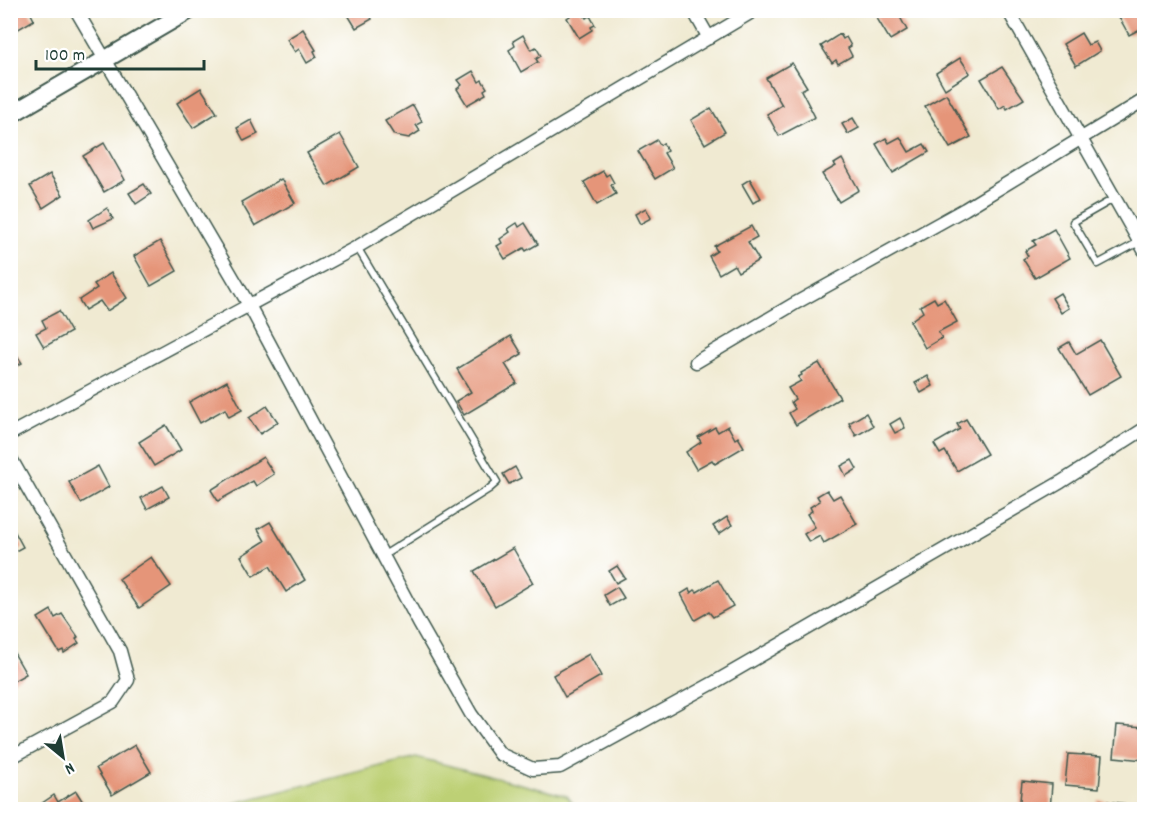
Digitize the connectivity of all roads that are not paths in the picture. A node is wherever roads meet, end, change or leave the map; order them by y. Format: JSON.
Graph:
{"nodes":[{"id":1,"x":76,"y":10,"type":"edge"},
{"id":2,"x":190,"y":10,"type":"edge"},
{"id":3,"x":693,"y":10,"type":"edge"},
{"id":4,"x":755,"y":10,"type":"edge"},
{"id":5,"x":1008,"y":10,"type":"edge"},
{"id":6,"x":709,"y":38,"type":"junction"},
{"id":7,"x":105,"y":59,"type":"junction"},
{"id":8,"x":1144,"y":100,"type":"edge"},
{"id":9,"x":10,"y":115,"type":"edge"},
{"id":10,"x":1080,"y":138,"type":"junction"},
{"id":11,"x":1115,"y":198,"type":"junction"},
{"id":12,"x":1142,"y":246,"type":"edge"},
{"id":13,"x":357,"y":247,"type":"junction"},
{"id":14,"x":249,"y":305,"type":"junction"},
{"id":15,"x":696,"y":362,"type":"dead end"},
{"id":16,"x":1144,"y":429,"type":"edge"},
{"id":17,"x":10,"y":434,"type":"edge"},
{"id":18,"x":10,"y":457,"type":"edge"},
{"id":19,"x":384,"y":555,"type":"junction"},
{"id":20,"x":10,"y":758,"type":"edge"}],
"edges":[{"from":1,"to":7,"type":"street"},
{"from":2,"to":7,"type":"street"},
{"from":3,"to":6,"type":"street"},
{"from":4,"to":6,"type":"street"},
{"from":5,"to":10,"type":"street"},
{"from":6,"to":13,"type":"street"},
{"from":7,"to":9,"type":"street"},
{"from":7,"to":14,"type":"street"},
{"from":8,"to":10,"type":"street"},
{"from":10,"to":11,"type":"street"},
{"from":10,"to":15,"type":"street"},
{"from":11,"to":12,"type":"street"},
{"from":11,"to":12,"type":"lane"},
{"from":13,"to":14,"type":"street"},
{"from":13,"to":19,"type":"lane"},
{"from":14,"to":17,"type":"street"},
{"from":14,"to":19,"type":"street"},
{"from":16,"to":19,"type":"street"},
{"from":18,"to":20,"type":"street"}]}
